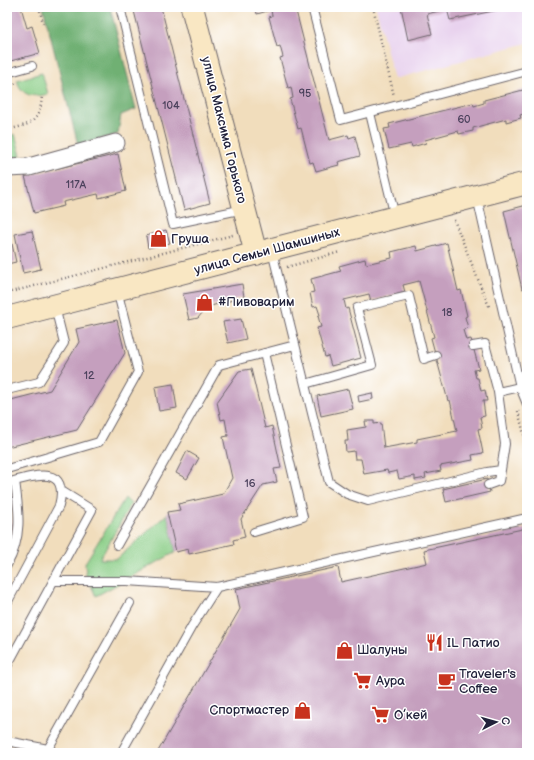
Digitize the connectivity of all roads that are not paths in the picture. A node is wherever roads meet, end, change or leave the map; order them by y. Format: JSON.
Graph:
{"nodes":[{"id":1,"x":120,"y":7,"type":"edge"},
{"id":2,"x":192,"y":7,"type":"edge"},
{"id":3,"x":313,"y":11,"type":"dead end"},
{"id":4,"x":32,"y":66,"type":"dead end"},
{"id":5,"x":527,"y":71,"type":"edge"},
{"id":6,"x":7,"y":73,"type":"edge"},
{"id":7,"x":370,"y":113,"type":"junction"},
{"id":8,"x":116,"y":143,"type":"dead end"},
{"id":9,"x":7,"y":168,"type":"edge"},
{"id":10,"x":527,"y":183,"type":"edge"},
{"id":11,"x":476,"y":197,"type":"junction"},
{"id":12,"x":244,"y":209,"type":"junction"},
{"id":13,"x":396,"y":218,"type":"junction"},
{"id":14,"x":268,"y":258,"type":"junction"},
{"id":15,"x":117,"y":290,"type":"junction"},
{"id":16,"x":55,"y":306,"type":"junction"},
{"id":17,"x":7,"y":318,"type":"edge"},
{"id":18,"x":295,"y":344,"type":"junction"},
{"id":19,"x":473,"y":346,"type":"dead end"},
{"id":20,"x":264,"y":353,"type":"junction"},
{"id":21,"x":436,"y":355,"type":"dead end"},
{"id":22,"x":305,"y":384,"type":"junction"},
{"id":23,"x":520,"y":386,"type":"junction"},
{"id":24,"x":7,"y":390,"type":"edge"},
{"id":25,"x":498,"y":392,"type":"junction"},
{"id":26,"x":527,"y":404,"type":"edge"},
{"id":27,"x":7,"y":469,"type":"edge"},
{"id":28,"x":501,"y":470,"type":"junction"},
{"id":29,"x":11,"y":482,"type":"edge"},
{"id":30,"x":488,"y":485,"type":"dead end"},
{"id":31,"x":63,"y":492,"type":"junction"},
{"id":32,"x":527,"y":518,"type":"edge"},
{"id":33,"x":254,"y":532,"type":"dead end"},
{"id":34,"x":117,"y":545,"type":"dead end"},
{"id":35,"x":7,"y":565,"type":"edge"},
{"id":36,"x":53,"y":581,"type":"junction"},
{"id":37,"x":217,"y":587,"type":"junction"},
{"id":38,"x":7,"y":603,"type":"edge"},
{"id":39,"x":130,"y":603,"type":"dead end"},
{"id":40,"x":7,"y":666,"type":"edge"},
{"id":41,"x":7,"y":741,"type":"edge"},
{"id":42,"x":49,"y":751,"type":"edge"},
{"id":43,"x":121,"y":753,"type":"edge"}],
"edges":[{"from":1,"to":12,"type":"lane"},
{"from":2,"to":12,"type":"street","name":"улица Максима Горького"},
{"from":3,"to":7,"type":"lane"},
{"from":4,"to":6,"type":"lane"},
{"from":5,"to":7,"type":"lane"},
{"from":7,"to":13,"type":"lane"},
{"from":8,"to":9,"type":"street"},
{"from":10,"to":11,"type":"street","name":"улица Семьи Шамшиных"},
{"from":11,"to":13,"type":"street","name":"улица Семьи Шамшиных"},
{"from":11,"to":23,"type":"lane"},
{"from":12,"to":14,"type":"street","name":"улица Максима Горького"},
{"from":13,"to":14,"type":"street","name":"улица Семьи Шамшиных"},
{"from":14,"to":15,"type":"street","name":"улица Семьи Шамшиных"},
{"from":14,"to":18,"type":"lane"},
{"from":15,"to":16,"type":"street","name":"улица Семьи Шамшиных"},
{"from":15,"to":27,"type":"lane"},
{"from":16,"to":17,"type":"street","name":"улица Семьи Шамшиных"},
{"from":16,"to":24,"type":"lane"},
{"from":18,"to":20,"type":"lane"},
{"from":18,"to":22,"type":"lane"},
{"from":19,"to":25,"type":"lane"},
{"from":20,"to":33,"type":"lane"},
{"from":20,"to":34,"type":"lane"},
{"from":21,"to":22,"type":"lane"},
{"from":22,"to":28,"type":"lane"},
{"from":23,"to":25,"type":"lane"},
{"from":23,"to":26,"type":"lane"},
{"from":25,"to":28,"type":"lane"},
{"from":28,"to":30,"type":"lane"},
{"from":29,"to":31,"type":"lane"},
{"from":29,"to":35,"type":"lane"},
{"from":31,"to":36,"type":"lane"},
{"from":31,"to":38,"type":"lane"},
{"from":32,"to":37,"type":"lane"},
{"from":36,"to":37,"type":"lane"},
{"from":36,"to":40,"type":"lane"},
{"from":37,"to":43,"type":"lane"},
{"from":39,"to":42,"type":"lane"},
{"from":41,"to":42,"type":"lane"}]}
